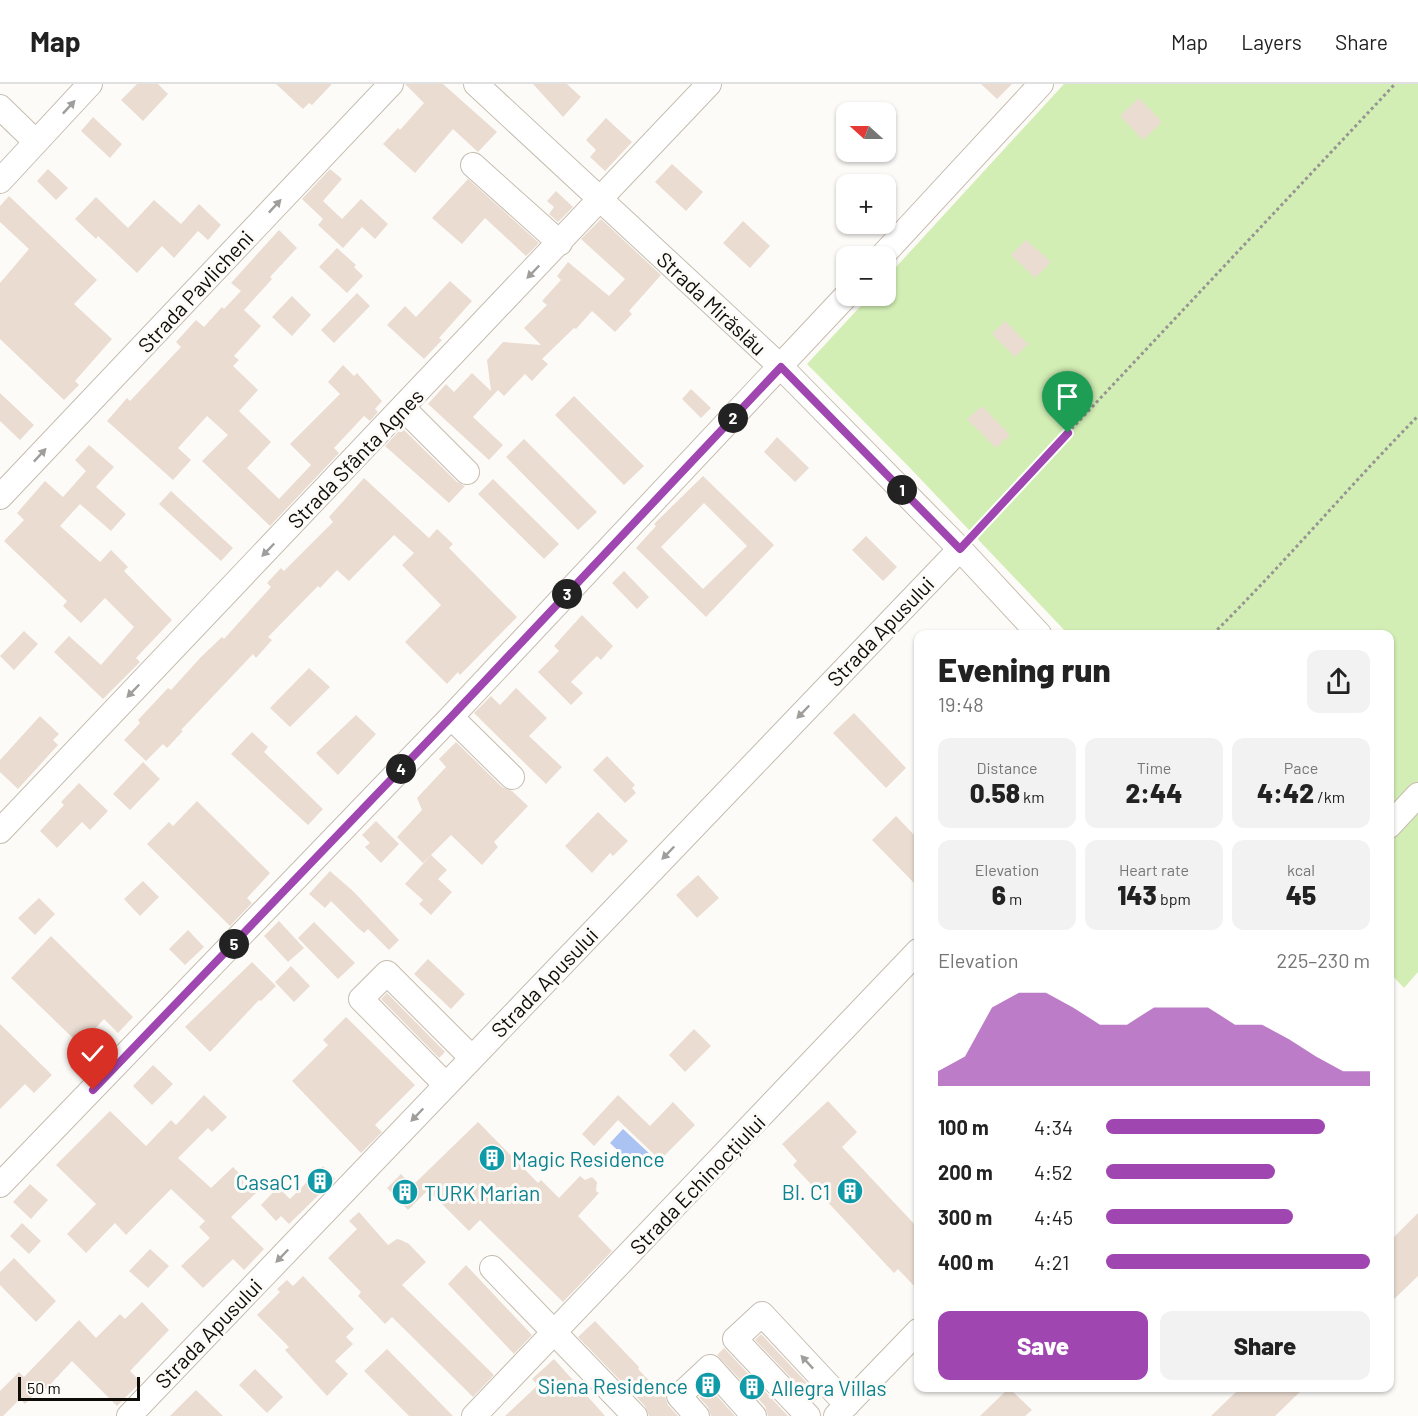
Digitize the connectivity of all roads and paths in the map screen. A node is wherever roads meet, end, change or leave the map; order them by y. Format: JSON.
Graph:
{"nodes":[{"id":1,"x":90,"y":84,"type":"edge"},
{"id":2,"x":391,"y":84,"type":"edge"},
{"id":3,"x":476,"y":84,"type":"edge"},
{"id":4,"x":709,"y":84,"type":"edge"},
{"id":5,"x":1395,"y":84,"type":"edge"},
{"id":6,"x":1032,"y":87,"type":"edge"},
{"id":7,"x":0,"y":107,"type":"edge"},
{"id":8,"x":36,"y":142,"type":"junction"},
{"id":9,"x":473,"y":165,"type":"dead end"},
{"id":10,"x":0,"y":181,"type":"edge"},
{"id":11,"x":602,"y":199,"type":"junction"},
{"id":12,"x":560,"y":243,"type":"junction"},
{"id":13,"x":891,"y":246,"type":"edge"},
{"id":14,"x":837,"y":306,"type":"edge"},
{"id":15,"x":781,"y":367,"type":"junction"},
{"id":16,"x":403,"y":408,"type":"junction"},
{"id":17,"x":1418,"y":416,"type":"edge"},
{"id":18,"x":467,"y":472,"type":"dead end"},
{"id":19,"x":0,"y":497,"type":"edge"},
{"id":20,"x":960,"y":549,"type":"junction"},
{"id":21,"x":1035,"y":630,"type":"edge"},
{"id":22,"x":1217,"y":630,"type":"edge"},
{"id":23,"x":451,"y":717,"type":"junction"},
{"id":24,"x":512,"y":777,"type":"dead end"},
{"id":25,"x":1418,"y":795,"type":"edge"},
{"id":26,"x":1394,"y":821,"type":"edge"},
{"id":27,"x":0,"y":831,"type":"edge"},
{"id":28,"x":914,"y":955,"type":"edge"},
{"id":29,"x":472,"y":1058,"type":"junction"},
{"id":30,"x":446,"y":1084,"type":"junction"},
{"id":31,"x":0,"y":1185,"type":"edge"},
{"id":32,"x":492,"y":1268,"type":"dead end"},
{"id":33,"x":556,"y":1332,"type":"junction"},
{"id":34,"x":914,"y":1335,"type":"edge"},
{"id":35,"x":841,"y":1410,"type":"edge"},
{"id":36,"x":129,"y":1416,"type":"edge"},
{"id":37,"x":474,"y":1416,"type":"edge"},
{"id":38,"x":635,"y":1416,"type":"edge"},
{"id":39,"x":698,"y":1416,"type":"edge"},
{"id":40,"x":754,"y":1416,"type":"edge"},
{"id":41,"x":808,"y":1416,"type":"edge"}],
"edges":[{"from":8,"to":1,"type":"street","one_way":true},
{"from":19,"to":2,"type":"street","name":"Strada Pavlicheni","one_way":true},
{"from":3,"to":11,"type":"street","name":"Strada Mirăslău"},
{"from":4,"to":11,"type":"street","name":"Strada Sfânta Agnes"},
{"from":5,"to":20,"type":"path"},
{"from":6,"to":13,"type":"street"},
{"from":7,"to":8,"type":"street"},
{"from":8,"to":10,"type":"street"},
{"from":9,"to":12,"type":"street"},
{"from":11,"to":12,"type":"street","name":"Strada Sfânta Agnes"},
{"from":11,"to":15,"type":"street","name":"Strada Mirăslău"},
{"from":12,"to":16,"type":"street","name":"Strada Sfânta Agnes","one_way":true},
{"from":14,"to":15,"type":"street"},
{"from":15,"to":20,"type":"street","name":"Strada Mirăslău"},
{"from":15,"to":23,"type":"street"},
{"from":16,"to":18,"type":"street"},
{"from":16,"to":27,"type":"street","name":"Strada Sfânta Agnes","one_way":true},
{"from":17,"to":22,"type":"path"},
{"from":20,"to":21,"type":"street","name":"Strada Mirăslău"},
{"from":20,"to":29,"type":"street","name":"Strada Apusului","one_way":true},
{"from":23,"to":24,"type":"street"},
{"from":23,"to":31,"type":"street"},
{"from":25,"to":26,"type":"street"},
{"from":28,"to":33,"type":"street","name":"Strada Echinocțiului"},
{"from":29,"to":30,"type":"street","name":"Strada Apusului"},
{"from":29,"to":30,"type":"street"},
{"from":30,"to":36,"type":"street","name":"Strada Apusului","one_way":true},
{"from":32,"to":33,"type":"street"},
{"from":33,"to":37,"type":"street","name":"Strada Echinocțiului"},
{"from":33,"to":38,"type":"street"},
{"from":34,"to":35,"type":"street"},
{"from":35,"to":41,"type":"street","one_way":true},
{"from":39,"to":40,"type":"street"}]}
